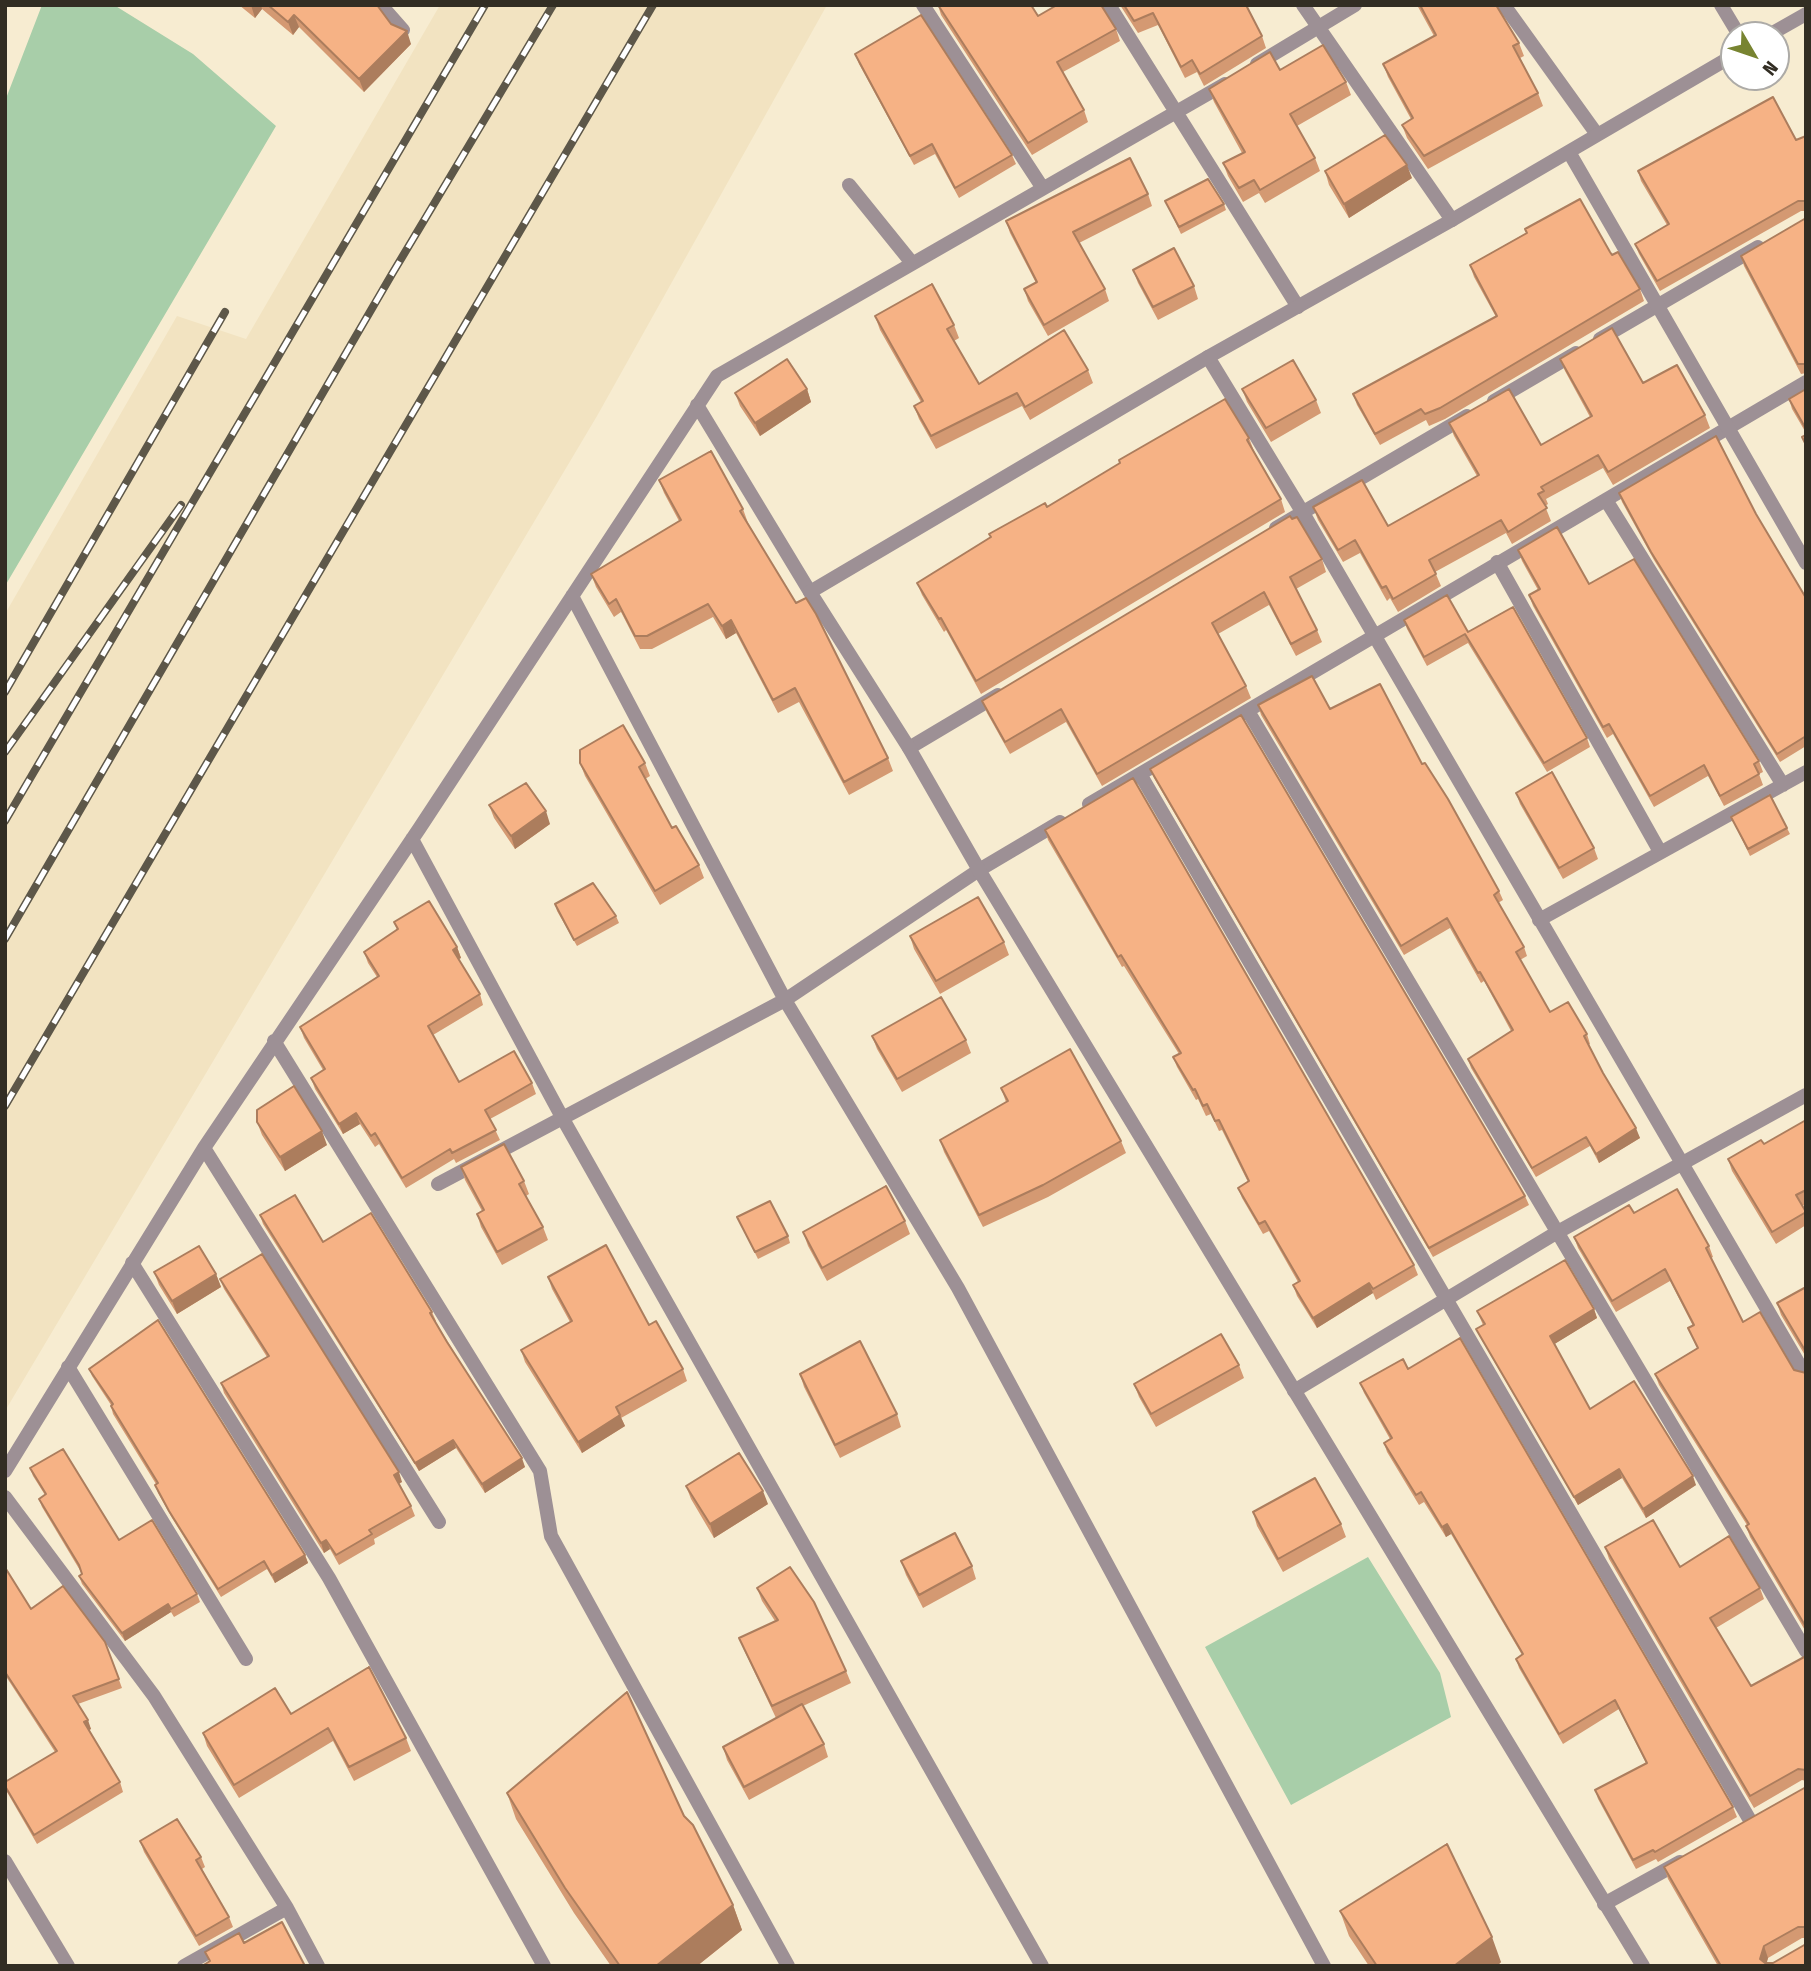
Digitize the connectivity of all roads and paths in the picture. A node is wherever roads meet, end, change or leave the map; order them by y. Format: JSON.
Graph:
{"nodes":[{"id":1,"x":381,"y":5,"type":"edge"},
{"id":2,"x":923,"y":5,"type":"edge"},
{"id":3,"x":1109,"y":5,"type":"edge"},
{"id":4,"x":1303,"y":5,"type":"edge"},
{"id":5,"x":1355,"y":5,"type":"edge"},
{"id":6,"x":1504,"y":5,"type":"edge"},
{"id":7,"x":1721,"y":5,"type":"edge"},
{"id":8,"x":1806,"y":14,"type":"edge"},
{"id":9,"x":1731,"y":21,"type":"edge"},
{"id":10,"x":1790,"y":23,"type":"edge"},
{"id":11,"x":1317,"y":27,"type":"junction"},
{"id":12,"x":403,"y":30,"type":"edge"},
{"id":13,"x":1720,"y":63,"type":"edge"},
{"id":14,"x":1176,"y":114,"type":"junction"},
{"id":15,"x":1596,"y":133,"type":"junction"},
{"id":16,"x":1569,"y":152,"type":"junction"},
{"id":17,"x":849,"y":185,"type":"dead end"},
{"id":18,"x":1042,"y":187,"type":"junction"},
{"id":19,"x":1452,"y":220,"type":"junction"},
{"id":20,"x":1771,"y":239,"type":"edge"},
{"id":21,"x":912,"y":263,"type":"junction"},
{"id":22,"x":1656,"y":306,"type":"junction"},
{"id":23,"x":1298,"y":307,"type":"junction"},
{"id":24,"x":1208,"y":358,"type":"junction"},
{"id":25,"x":1806,"y":382,"type":"edge"},
{"id":26,"x":698,"y":405,"type":"junction"},
{"id":27,"x":1726,"y":429,"type":"junction"},
{"id":28,"x":1606,"y":500,"type":"junction"},
{"id":29,"x":1303,"y":513,"type":"junction"},
{"id":30,"x":1267,"y":534,"type":"edge"},
{"id":31,"x":1497,"y":562,"type":"junction"},
{"id":32,"x":1806,"y":563,"type":"edge"},
{"id":33,"x":810,"y":592,"type":"junction"},
{"id":34,"x":572,"y":596,"type":"junction"},
{"id":35,"x":1372,"y":636,"type":"junction"},
{"id":36,"x":1016,"y":684,"type":"edge"},
{"id":37,"x":1248,"y":711,"type":"junction"},
{"id":38,"x":909,"y":748,"type":"junction"},
{"id":39,"x":1806,"y":772,"type":"edge"},
{"id":40,"x":1140,"y":774,"type":"junction"},
{"id":41,"x":1783,"y":785,"type":"junction"},
{"id":42,"x":412,"y":839,"type":"junction"},
{"id":43,"x":1659,"y":850,"type":"junction"},
{"id":44,"x":979,"y":870,"type":"junction"},
{"id":45,"x":1539,"y":920,"type":"junction"},
{"id":46,"x":785,"y":1000,"type":"junction"},
{"id":47,"x":274,"y":1041,"type":"junction"},
{"id":48,"x":1806,"y":1095,"type":"edge"},
{"id":49,"x":563,"y":1119,"type":"junction"},
{"id":50,"x":204,"y":1148,"type":"junction"},
{"id":51,"x":1682,"y":1164,"type":"junction"},
{"id":52,"x":438,"y":1184,"type":"dead end"},
{"id":53,"x":1556,"y":1233,"type":"junction"},
{"id":54,"x":132,"y":1263,"type":"junction"},
{"id":55,"x":1446,"y":1301,"type":"junction"},
{"id":56,"x":68,"y":1367,"type":"junction"},
{"id":57,"x":1806,"y":1376,"type":"edge"},
{"id":58,"x":1294,"y":1391,"type":"junction"},
{"id":59,"x":5,"y":1471,"type":"edge"},
{"id":60,"x":5,"y":1497,"type":"edge"},
{"id":61,"x":439,"y":1522,"type":"dead end"},
{"id":62,"x":1806,"y":1651,"type":"edge"},
{"id":63,"x":246,"y":1659,"type":"dead end"},
{"id":64,"x":1751,"y":1822,"type":"edge"},
{"id":65,"x":1690,"y":1856,"type":"edge"},
{"id":66,"x":5,"y":1861,"type":"edge"},
{"id":67,"x":1604,"y":1904,"type":"junction"},
{"id":68,"x":287,"y":1908,"type":"junction"},
{"id":69,"x":68,"y":1966,"type":"edge"},
{"id":70,"x":184,"y":1966,"type":"edge"},
{"id":71,"x":318,"y":1966,"type":"edge"},
{"id":72,"x":544,"y":1966,"type":"edge"},
{"id":73,"x":789,"y":1966,"type":"edge"},
{"id":74,"x":1042,"y":1966,"type":"edge"},
{"id":75,"x":1324,"y":1966,"type":"edge"},
{"id":76,"x":1643,"y":1966,"type":"edge"}],
"edges":[{"from":1,"to":12,"type":"street"},
{"from":2,"to":18,"type":"street"},
{"from":3,"to":14,"type":"street"},
{"from":4,"to":11,"type":"street"},
{"from":5,"to":11,"type":"street"},
{"from":6,"to":15,"type":"street"},
{"from":7,"to":9,"type":"street"},
{"from":8,"to":10,"type":"street"},
{"from":11,"to":14,"type":"street"},
{"from":11,"to":19,"type":"street"},
{"from":13,"to":15,"type":"street"},
{"from":14,"to":18,"type":"street"},
{"from":14,"to":23,"type":"street"},
{"from":15,"to":16,"type":"street"},
{"from":16,"to":19,"type":"street"},
{"from":16,"to":22,"type":"street"},
{"from":17,"to":21,"type":"street"},
{"from":18,"to":21,"type":"street"},
{"from":19,"to":23,"type":"street"},
{"from":20,"to":22,"type":"street"},
{"from":21,"to":26,"type":"street"},
{"from":22,"to":27,"type":"street"},
{"from":22,"to":29,"type":"street"},
{"from":23,"to":24,"type":"street"},
{"from":24,"to":29,"type":"street"},
{"from":24,"to":33,"type":"street"},
{"from":25,"to":27,"type":"street"},
{"from":26,"to":33,"type":"street"},
{"from":26,"to":34,"type":"street"},
{"from":27,"to":28,"type":"street"},
{"from":27,"to":32,"type":"street"},
{"from":28,"to":31,"type":"street"},
{"from":28,"to":41,"type":"street"},
{"from":29,"to":30,"type":"street"},
{"from":29,"to":35,"type":"street"},
{"from":31,"to":35,"type":"street"},
{"from":31,"to":43,"type":"street"},
{"from":33,"to":38,"type":"street"},
{"from":34,"to":42,"type":"street"},
{"from":34,"to":46,"type":"street"},
{"from":35,"to":37,"type":"street"},
{"from":35,"to":45,"type":"street"},
{"from":36,"to":38,"type":"street"},
{"from":37,"to":40,"type":"street"},
{"from":37,"to":53,"type":"street"},
{"from":38,"to":44,"type":"street"},
{"from":39,"to":41,"type":"street"},
{"from":40,"to":44,"type":"street"},
{"from":40,"to":55,"type":"street"},
{"from":41,"to":43,"type":"street"},
{"from":42,"to":47,"type":"street"},
{"from":42,"to":49,"type":"street"},
{"from":43,"to":45,"type":"street"},
{"from":44,"to":46,"type":"street"},
{"from":44,"to":58,"type":"street"},
{"from":45,"to":51,"type":"street"},
{"from":46,"to":49,"type":"street"},
{"from":46,"to":75,"type":"street"},
{"from":47,"to":50,"type":"street"},
{"from":47,"to":73,"type":"street"},
{"from":48,"to":51,"type":"street"},
{"from":49,"to":52,"type":"street"},
{"from":49,"to":74,"type":"street"},
{"from":50,"to":54,"type":"street"},
{"from":50,"to":61,"type":"street"},
{"from":51,"to":53,"type":"street"},
{"from":51,"to":57,"type":"street"},
{"from":53,"to":55,"type":"street"},
{"from":53,"to":62,"type":"street"},
{"from":54,"to":56,"type":"street"},
{"from":54,"to":72,"type":"street"},
{"from":55,"to":58,"type":"street"},
{"from":55,"to":64,"type":"street"},
{"from":56,"to":59,"type":"street"},
{"from":56,"to":63,"type":"street"},
{"from":58,"to":67,"type":"street"},
{"from":60,"to":68,"type":"street"},
{"from":65,"to":67,"type":"street"},
{"from":66,"to":69,"type":"street"},
{"from":67,"to":76,"type":"street"},
{"from":68,"to":70,"type":"street"},
{"from":68,"to":71,"type":"street"}]}
